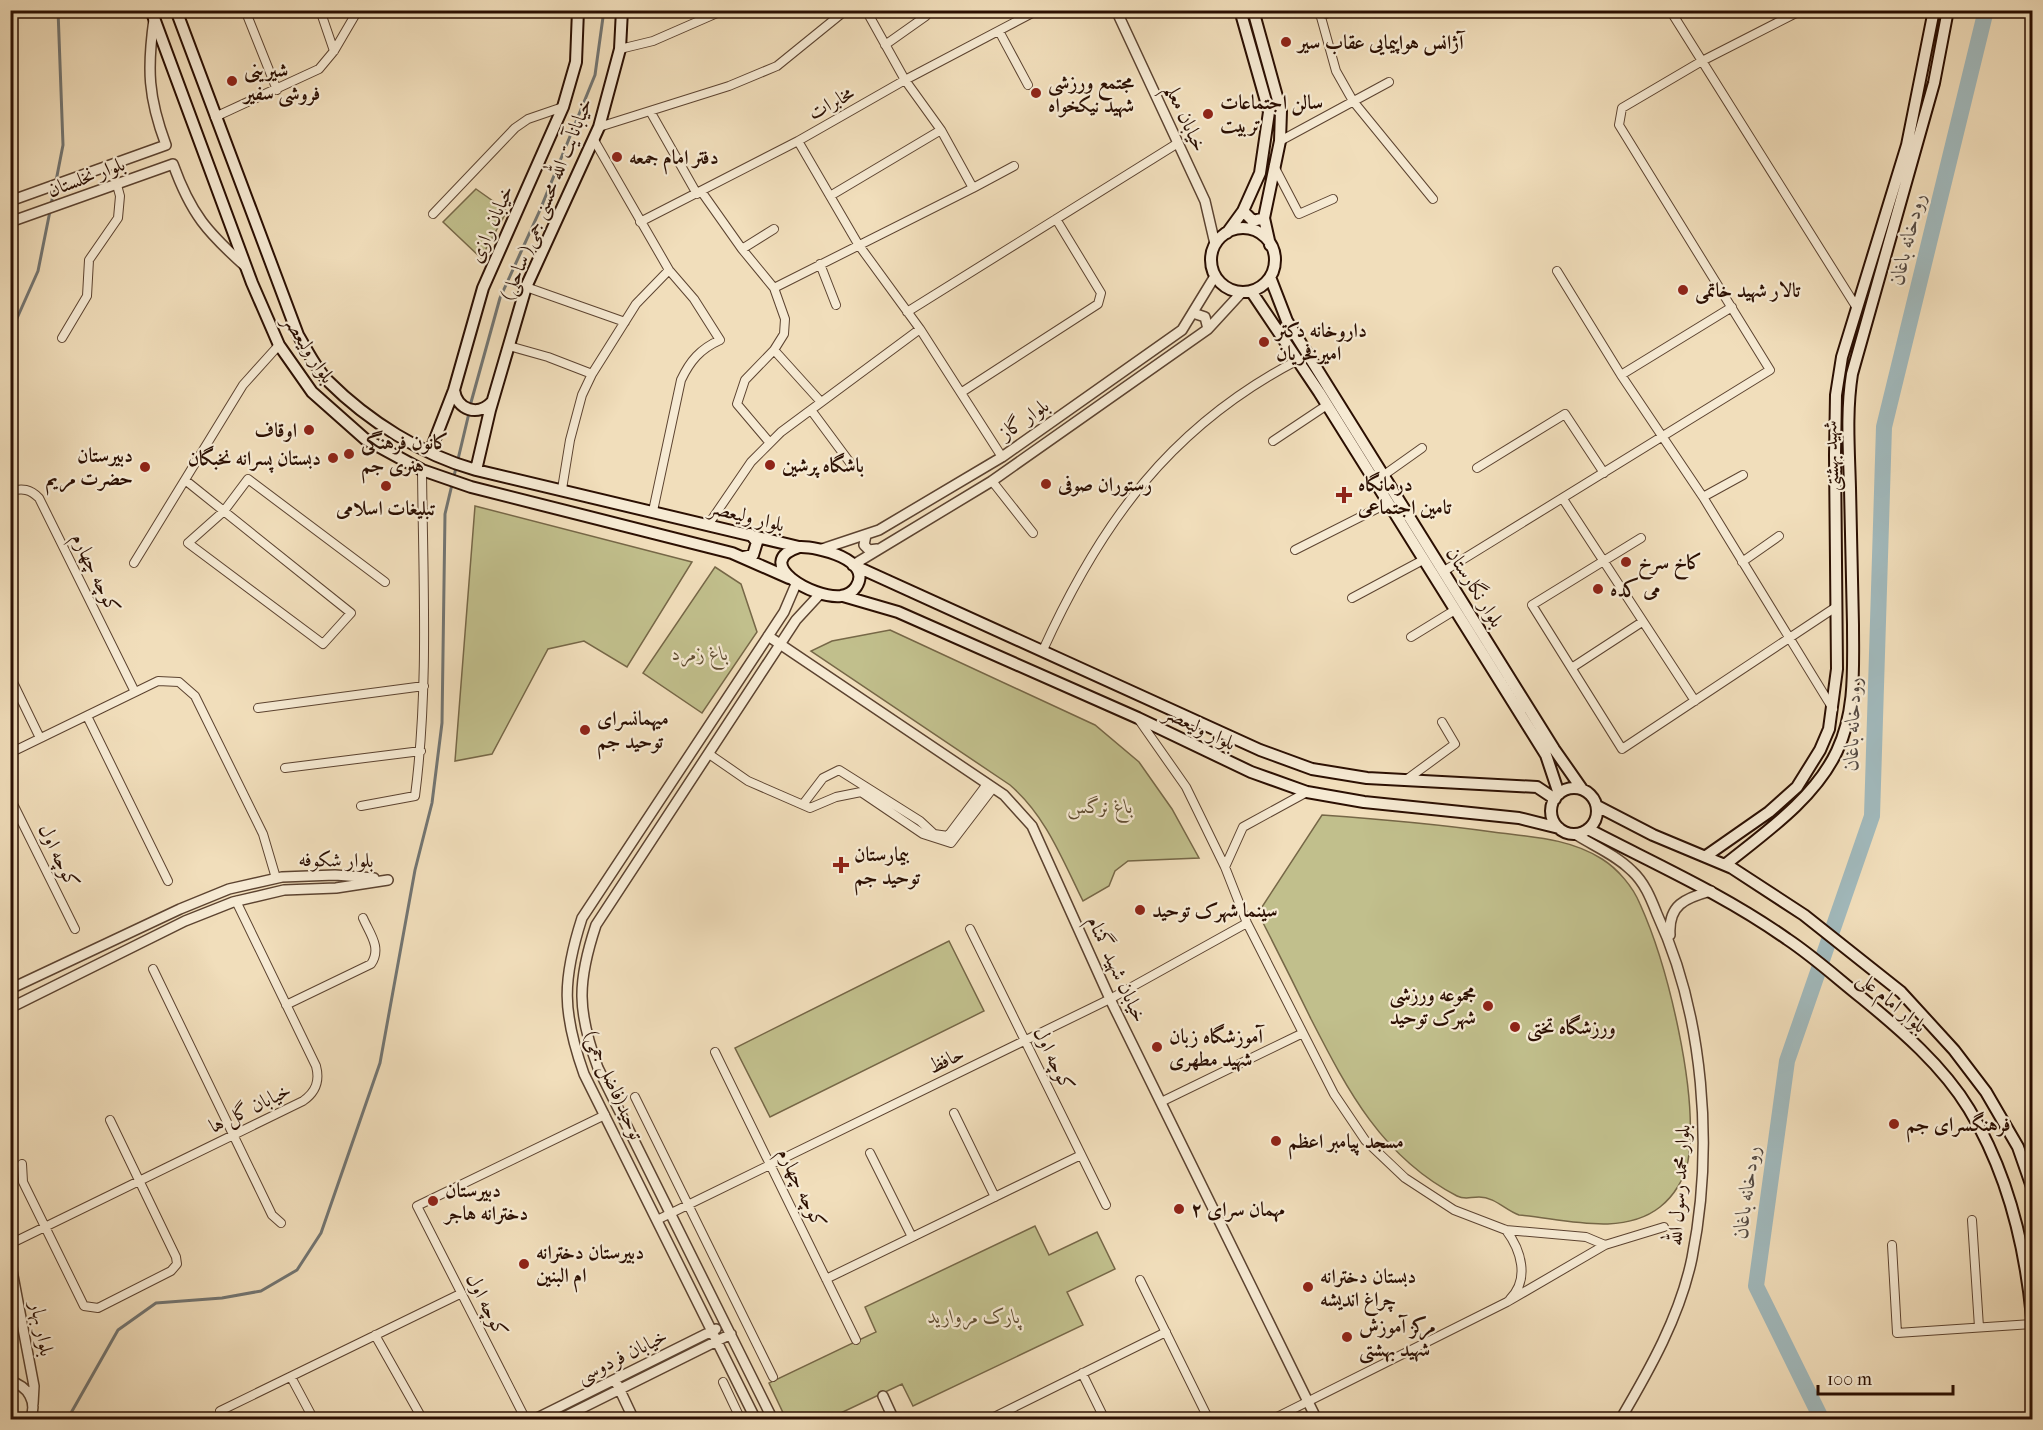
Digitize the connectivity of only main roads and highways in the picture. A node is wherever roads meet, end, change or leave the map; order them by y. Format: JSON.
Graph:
{"nodes":[{"id":1,"x":176,"y":10,"type":"edge"},
{"id":2,"x":578,"y":10,"type":"edge"},
{"id":3,"x":622,"y":10,"type":"edge"},
{"id":4,"x":1240,"y":10,"type":"edge"},
{"id":5,"x":1253,"y":10,"type":"edge"},
{"id":6,"x":1934,"y":10,"type":"edge"},
{"id":7,"x":1948,"y":10,"type":"edge"},
{"id":8,"x":152,"y":14,"type":"edge"},
{"id":9,"x":1243,"y":211,"type":"junction"},
{"id":10,"x":1264,"y":218,"type":"junction"},
{"id":11,"x":1227,"y":233,"type":"junction"},
{"id":12,"x":1270,"y":245,"type":"junction"},
{"id":13,"x":1270,"y":277,"type":"junction"},
{"id":14,"x":1247,"y":292,"type":"junction"},
{"id":15,"x":453,"y":390,"type":"junction"},
{"id":16,"x":492,"y":402,"type":"junction"},
{"id":17,"x":430,"y":452,"type":"junction"},
{"id":18,"x":473,"y":469,"type":"junction"},
{"id":19,"x":750,"y":534,"type":"junction"},
{"id":20,"x":799,"y":548,"type":"junction"},
{"id":21,"x":1852,"y":553,"type":"junction"},
{"id":22,"x":1835,"y":554,"type":"junction"},
{"id":23,"x":744,"y":557,"type":"junction"},
{"id":24,"x":853,"y":565,"type":"junction"},
{"id":25,"x":793,"y":581,"type":"junction"},
{"id":26,"x":843,"y":596,"type":"junction"},
{"id":27,"x":1582,"y":789,"type":"junction"},
{"id":28,"x":1557,"y":796,"type":"junction"},
{"id":29,"x":1597,"y":806,"type":"junction"},
{"id":30,"x":1559,"y":828,"type":"junction"},
{"id":31,"x":1588,"y":829,"type":"junction"},
{"id":32,"x":1706,"y":856,"type":"junction"},
{"id":33,"x":1726,"y":864,"type":"junction"},
{"id":34,"x":2032,"y":1187,"type":"edge"},
{"id":35,"x":2032,"y":1317,"type":"edge"}],
"edges":[{"from":1,"to":17,"type":"main road","name":"بلوار ولیعصر"},
{"from":2,"to":15,"type":"main road","name":"خیابان رازی"},
{"from":3,"to":16,"type":"main road","name":"خیابانآیت الله محسنی جمی( ساحلی)"},
{"from":4,"to":9,"type":"main road"},
{"from":5,"to":10,"type":"main road"},
{"from":6,"to":22,"type":"main road","name":"شهید بهشتی"},
{"from":7,"to":21,"type":"main road","name":"شهید بهشتی"},
{"from":8,"to":23,"type":"main road","name":"بلوار ولیعصر"},
{"from":9,"to":10,"type":"main road"},
{"from":9,"to":11,"type":"main road"},
{"from":10,"to":12,"type":"main road"},
{"from":11,"to":12,"type":"main road"},
{"from":11,"to":14,"type":"main road"},
{"from":12,"to":13,"type":"main road"},
{"from":13,"to":14,"type":"main road"},
{"from":13,"to":27,"type":"main road","name":"بلوار نگارستان"},
{"from":14,"to":28,"type":"main road","name":"بلوار نگارستان"},
{"from":15,"to":16,"type":"main road"},
{"from":15,"to":17,"type":"main road","name":"خیابان رازی"},
{"from":16,"to":18,"type":"main road","name":"خیابانآیت الله محسنی جمی( ساحلی)"},
{"from":17,"to":18,"type":"main road","name":"بلوار ولیعصر"},
{"from":18,"to":19,"type":"main road","name":"بلوار ولیعصر"},
{"from":19,"to":20,"type":"main road","name":"بلوار ولیعصر"},
{"from":19,"to":23,"type":"main road"},
{"from":20,"to":24,"type":"main road","name":"بلوار ولیعصر"},
{"from":20,"to":25,"type":"main road"},
{"from":21,"to":22,"type":"main road"},
{"from":21,"to":33,"type":"main road","name":"شهید بهشتی"},
{"from":22,"to":32,"type":"main road","name":"شهید بهشتی"},
{"from":23,"to":25,"type":"main road","name":"بلوار ولیعصر"},
{"from":24,"to":26,"type":"main road"},
{"from":24,"to":28,"type":"main road","name":"بلوار ولیعصر"},
{"from":25,"to":26,"type":"main road","name":"بلوار ولیعصر"},
{"from":26,"to":30,"type":"main road","name":"بلوار ولیعصر"},
{"from":27,"to":28,"type":"main road"},
{"from":27,"to":29,"type":"main road"},
{"from":28,"to":30,"type":"main road"},
{"from":29,"to":31,"type":"main road"},
{"from":29,"to":32,"type":"main road","name":"بلوار امام علی"},
{"from":30,"to":31,"type":"main road"},
{"from":31,"to":35,"type":"main road","name":"بلوار امام علی"},
{"from":32,"to":33,"type":"main road","name":"بلوار امام علی"},
{"from":33,"to":34,"type":"main road","name":"بلوار امام علی"}]}
